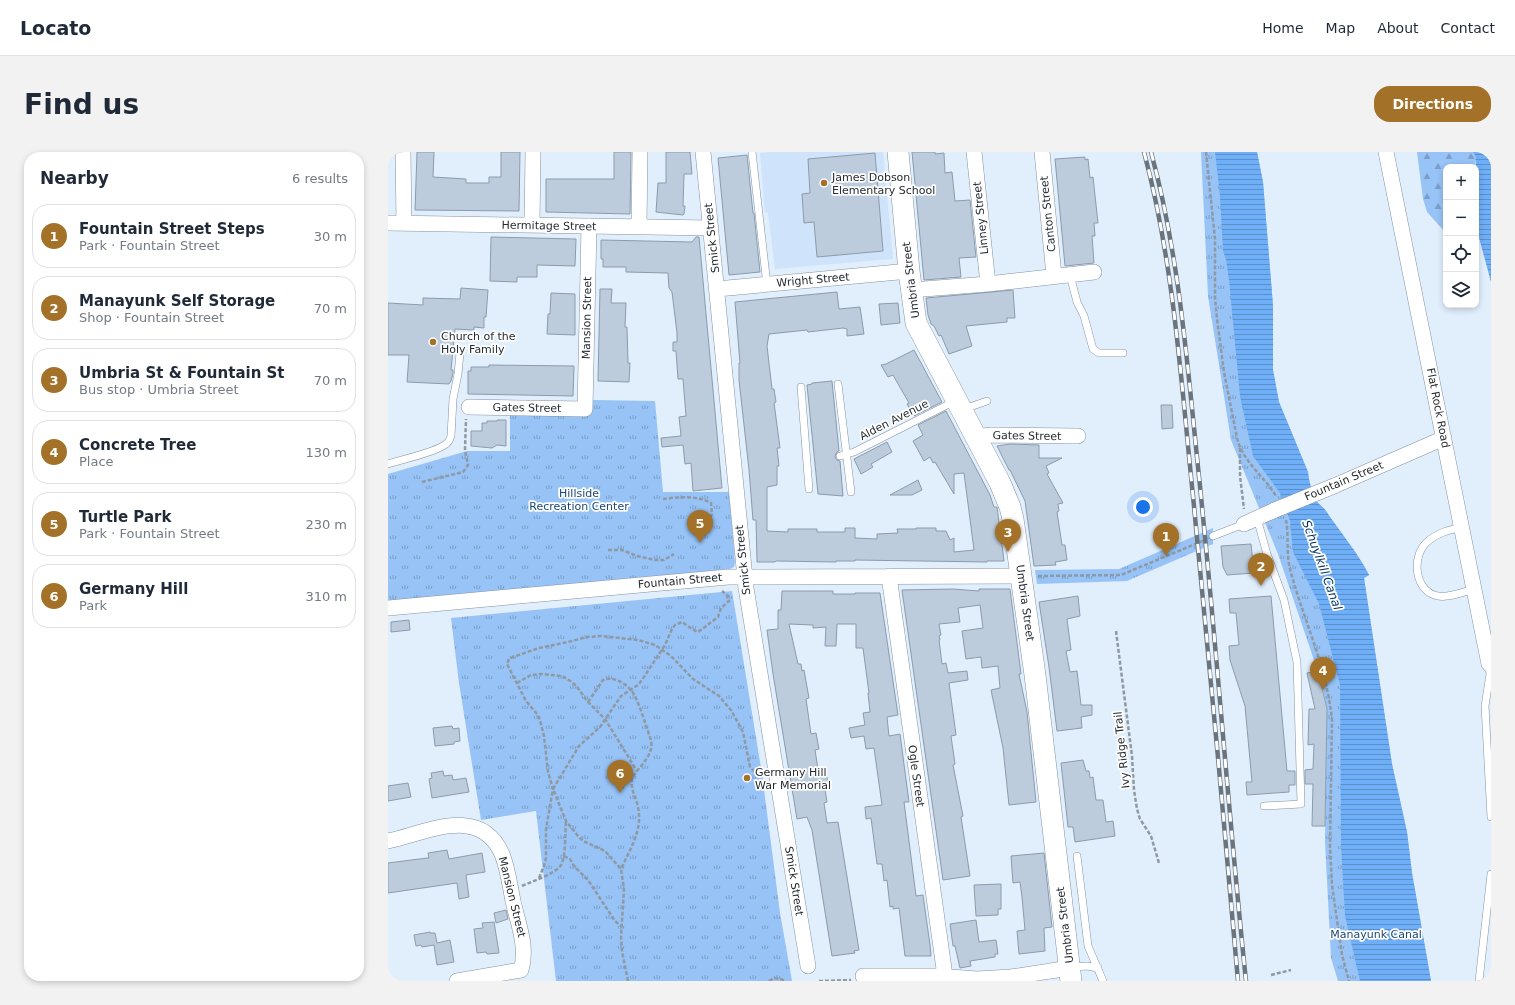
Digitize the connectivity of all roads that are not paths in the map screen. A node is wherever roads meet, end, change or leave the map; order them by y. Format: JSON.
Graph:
{"nodes":[{"id":1,"x":403,"y":152,"type":"edge"},
{"id":2,"x":533,"y":152,"type":"edge"},
{"id":3,"x":640,"y":152,"type":"edge"},
{"id":4,"x":704,"y":152,"type":"edge"},
{"id":5,"x":752,"y":152,"type":"edge"},
{"id":6,"x":898,"y":152,"type":"edge"},
{"id":7,"x":974,"y":152,"type":"edge"},
{"id":8,"x":1042,"y":152,"type":"edge"},
{"id":9,"x":1386,"y":152,"type":"edge"},
{"id":10,"x":388,"y":223,"type":"edge"},
{"id":11,"x":404,"y":223,"type":"junction"},
{"id":12,"x":532,"y":225,"type":"junction"},
{"id":13,"x":589,"y":226,"type":"junction"},
{"id":14,"x":639,"y":227,"type":"junction"},
{"id":15,"x":711,"y":228,"type":"junction"},
{"id":16,"x":1094,"y":272,"type":"dead end"},
{"id":17,"x":1070,"y":275,"type":"junction"},
{"id":18,"x":1054,"y":276,"type":"junction"},
{"id":19,"x":910,"y":281,"type":"junction"},
{"id":20,"x":988,"y":284,"type":"junction"},
{"id":21,"x":767,"y":285,"type":"junction"},
{"id":22,"x":717,"y":289,"type":"junction"},
{"id":23,"x":460,"y":353,"type":"dead end"},
{"id":24,"x":1124,"y":353,"type":"dead end"},
{"id":25,"x":838,"y":384,"type":"dead end"},
{"id":26,"x":801,"y":387,"type":"dead end"},
{"id":27,"x":987,"y":400,"type":"dead end"},
{"id":28,"x":959,"y":405,"type":"junction"},
{"id":29,"x":585,"y":409,"type":"joint"},
{"id":30,"x":468,"y":412,"type":"road end"},
{"id":31,"x":1078,"y":436,"type":"dead end"},
{"id":32,"x":976,"y":437,"type":"junction"},
{"id":33,"x":1444,"y":438,"type":"junction"},
{"id":34,"x":843,"y":455,"type":"junction"},
{"id":35,"x":388,"y":464,"type":"edge"},
{"id":36,"x":809,"y":489,"type":"dead end"},
{"id":37,"x":851,"y":492,"type":"dead end"},
{"id":38,"x":1250,"y":521,"type":"junction"},
{"id":39,"x":1462,"y":527,"type":"junction"},
{"id":40,"x":1213,"y":536,"type":"road end"},
{"id":41,"x":888,"y":576,"type":"junction"},
{"id":42,"x":1031,"y":576,"type":"junction"},
{"id":43,"x":745,"y":577,"type":"junction"},
{"id":44,"x":1474,"y":589,"type":"junction"},
{"id":45,"x":388,"y":608,"type":"edge"},
{"id":46,"x":1489,"y":664,"type":"joint"},
{"id":47,"x":1264,"y":806,"type":"dead end"},
{"id":48,"x":1491,"y":817,"type":"edge"},
{"id":49,"x":388,"y":841,"type":"edge"},
{"id":50,"x":1078,"y":856,"type":"dead end"},
{"id":51,"x":1491,"y":874,"type":"edge"},
{"id":52,"x":808,"y":966,"type":"dead end"},
{"id":53,"x":1098,"y":968,"type":"junction"},
{"id":54,"x":1070,"y":974,"type":"edge"},
{"id":55,"x":863,"y":976,"type":"road end"},
{"id":56,"x":945,"y":976,"type":"junction"},
{"id":57,"x":457,"y":981,"type":"edge"},
{"id":58,"x":1103,"y":981,"type":"edge"},
{"id":59,"x":1479,"y":981,"type":"edge"}],
"edges":[{"from":1,"to":11,"type":"street"},
{"from":2,"to":12,"type":"street"},
{"from":3,"to":14,"type":"street"},
{"from":4,"to":15,"type":"street","name":"Smick Street"},
{"from":5,"to":21,"type":"lane"},
{"from":6,"to":19,"type":"main road","name":"Umbria Street"},
{"from":7,"to":20,"type":"street","name":"Linney Street"},
{"from":8,"to":18,"type":"street","name":"Canton Street"},
{"from":9,"to":33,"type":"street","name":"Flat Rock Road"},
{"from":10,"to":11,"type":"street","name":"Hermitage Street"},
{"from":11,"to":12,"type":"street","name":"Hermitage Street"},
{"from":12,"to":13,"type":"street","name":"Hermitage Street"},
{"from":13,"to":14,"type":"street","name":"Hermitage Street"},
{"from":13,"to":29,"type":"street","name":"Mansion Street"},
{"from":14,"to":15,"type":"street","name":"Hermitage Street"},
{"from":15,"to":22,"type":"street","name":"Smick Street"},
{"from":16,"to":17,"type":"street","name":"Wright Street"},
{"from":17,"to":18,"type":"street","name":"Wright Street"},
{"from":17,"to":24,"type":"lane"},
{"from":18,"to":20,"type":"street","name":"Wright Street"},
{"from":19,"to":20,"type":"street","name":"Wright Street"},
{"from":19,"to":21,"type":"street","name":"Wright Street"},
{"from":19,"to":28,"type":"main road","name":"Umbria Street"},
{"from":21,"to":22,"type":"street","name":"Wright Street"},
{"from":22,"to":43,"type":"street","name":"Smick Street"},
{"from":23,"to":35,"type":"lane"},
{"from":25,"to":34,"type":"lane"},
{"from":26,"to":36,"type":"lane"},
{"from":27,"to":28,"type":"lane","name":"Alden Avenue"},
{"from":28,"to":32,"type":"main road","name":"Umbria Street"},
{"from":28,"to":34,"type":"lane","name":"Alden Avenue"},
{"from":29,"to":30,"type":"street","name":"Gates Street"},
{"from":31,"to":32,"type":"street","name":"Gates Street"},
{"from":32,"to":42,"type":"main road","name":"Umbria Street"},
{"from":33,"to":38,"type":"street","name":"Fountain Street","bridge":true},
{"from":33,"to":39,"type":"street","name":"Flat Rock Road"},
{"from":34,"to":37,"type":"lane"},
{"from":38,"to":40,"type":"lane"},
{"from":38,"to":47,"type":"lane"},
{"from":39,"to":44,"type":"street","name":"Flat Rock Road"},
{"from":39,"to":44,"type":"lane"},
{"from":41,"to":42,"type":"street","name":"Fountain Street"},
{"from":41,"to":43,"type":"street","name":"Fountain Street"},
{"from":41,"to":56,"type":"street","name":"Ogle Street"},
{"from":42,"to":54,"type":"main road","name":"Umbria Street"},
{"from":43,"to":45,"type":"street","name":"Fountain Street"},
{"from":43,"to":52,"type":"street","name":"Smick Street"},
{"from":44,"to":46,"type":"street","name":"Flat Rock Road"},
{"from":46,"to":48,"type":"lane"},
{"from":49,"to":57,"type":"street","name":"Mansion Street"},
{"from":50,"to":53,"type":"lane"},
{"from":51,"to":59,"type":"lane"},
{"from":53,"to":54,"type":"lane"},
{"from":53,"to":58,"type":"lane"},
{"from":54,"to":56,"type":"street"},
{"from":55,"to":56,"type":"street"}]}
